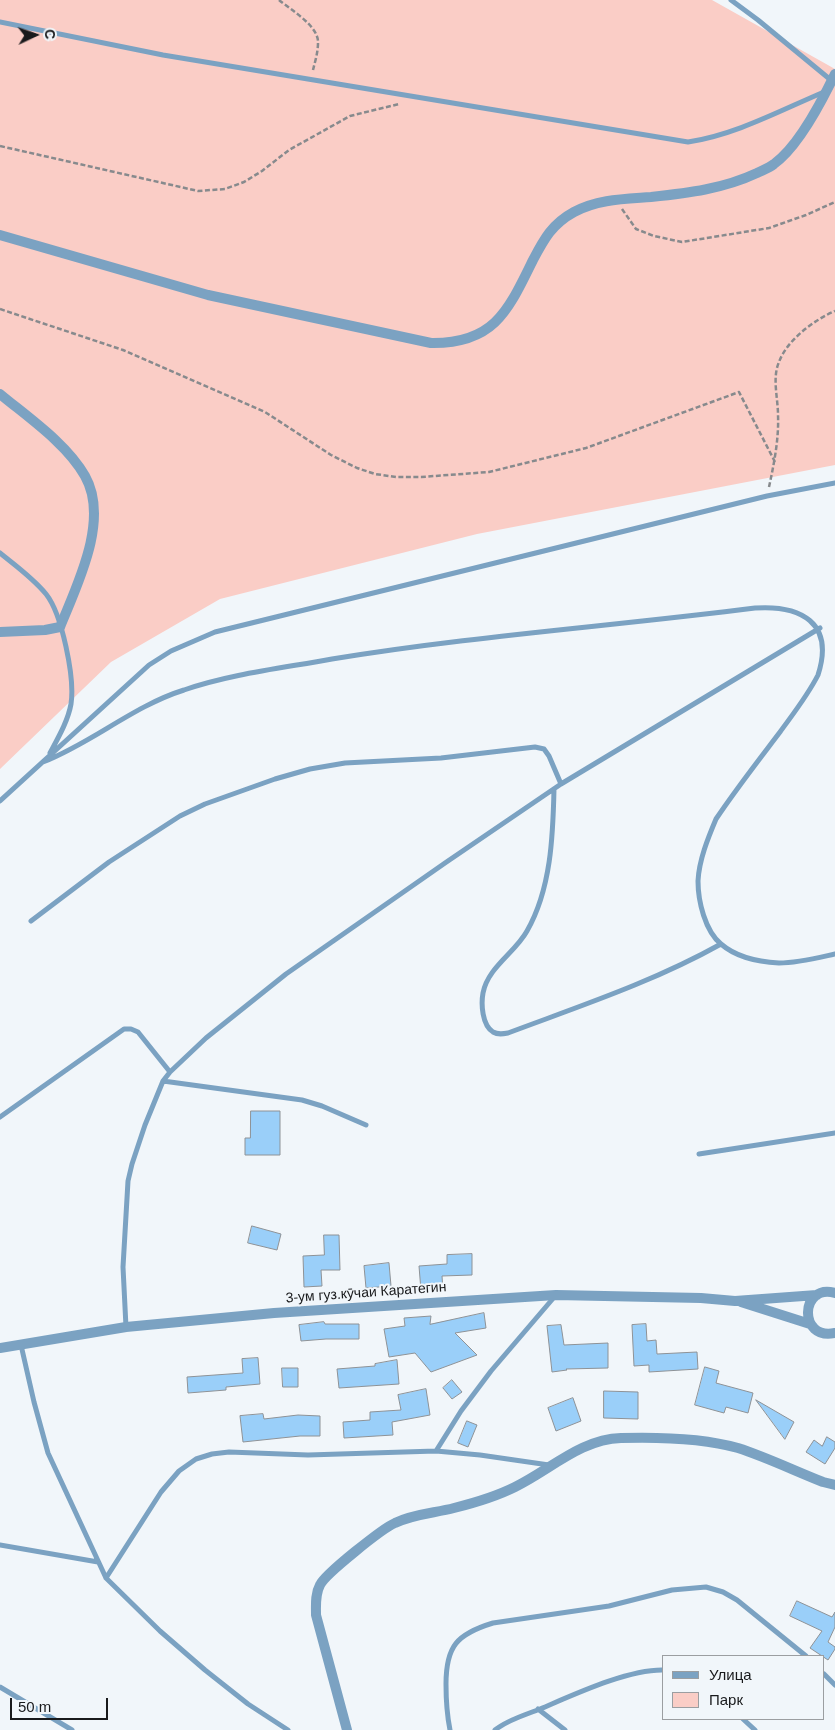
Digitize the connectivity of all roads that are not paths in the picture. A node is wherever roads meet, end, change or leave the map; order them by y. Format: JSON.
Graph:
{"nodes":[{"id":1,"x":731,"y":0,"type":"edge"},
{"id":2,"x":0,"y":22,"type":"edge"},
{"id":3,"x":833,"y":78,"type":"edge"},
{"id":4,"x":826,"y":91,"type":"junction"},
{"id":5,"x":0,"y":236,"type":"edge"},
{"id":6,"x":0,"y":394,"type":"edge"},
{"id":7,"x":835,"y":483,"type":"edge"},
{"id":8,"x":0,"y":553,"type":"edge"},
{"id":9,"x":60,"y":627,"type":"junction"},
{"id":10,"x":820,"y":628,"type":"junction"},
{"id":11,"x":0,"y":632,"type":"edge"},
{"id":12,"x":49,"y":756,"type":"junction"},
{"id":13,"x":43,"y":762,"type":"junction"},
{"id":14,"x":561,"y":784,"type":"junction"},
{"id":15,"x":554,"y":789,"type":"junction"},
{"id":16,"x":0,"y":801,"type":"edge"},
{"id":17,"x":31,"y":921,"type":"dead end"},
{"id":18,"x":721,"y":944,"type":"junction"},
{"id":19,"x":835,"y":954,"type":"edge"},
{"id":20,"x":170,"y":1072,"type":"junction"},
{"id":21,"x":163,"y":1081,"type":"junction"},
{"id":22,"x":0,"y":1117,"type":"edge"},
{"id":23,"x":366,"y":1124,"type":"dead end"},
{"id":24,"x":835,"y":1133,"type":"edge"},
{"id":25,"x":699,"y":1154,"type":"dead end"},
{"id":26,"x":834,"y":1293,"type":"edge"},
{"id":27,"x":556,"y":1295,"type":"junction"},
{"id":28,"x":817,"y":1295,"type":"junction"},
{"id":29,"x":736,"y":1300,"type":"junction"},
{"id":30,"x":810,"y":1324,"type":"junction"},
{"id":31,"x":126,"y":1327,"type":"junction"},
{"id":32,"x":835,"y":1333,"type":"edge"},
{"id":33,"x":21,"y":1344,"type":"junction"},
{"id":34,"x":0,"y":1348,"type":"edge"},
{"id":35,"x":436,"y":1452,"type":"junction"},
{"id":36,"x":552,"y":1466,"type":"junction"},
{"id":37,"x":835,"y":1485,"type":"edge"},
{"id":38,"x":0,"y":1545,"type":"edge"},
{"id":39,"x":98,"y":1562,"type":"junction"},
{"id":40,"x":106,"y":1578,"type":"junction"},
{"id":41,"x":805,"y":1655,"type":"edge"},
{"id":42,"x":662,"y":1670,"type":"edge"},
{"id":43,"x":825,"y":1675,"type":"edge"},
{"id":44,"x":835,"y":1685,"type":"edge"},
{"id":45,"x":0,"y":1688,"type":"edge"},
{"id":46,"x":538,"y":1709,"type":"junction"},
{"id":47,"x":744,"y":1720,"type":"edge"},
{"id":48,"x":72,"y":1730,"type":"edge"},
{"id":49,"x":288,"y":1730,"type":"edge"},
{"id":50,"x":348,"y":1730,"type":"edge"},
{"id":51,"x":450,"y":1730,"type":"edge"},
{"id":52,"x":495,"y":1730,"type":"edge"},
{"id":53,"x":565,"y":1730,"type":"edge"},
{"id":54,"x":755,"y":1730,"type":"edge"}],
"edges":[{"from":1,"to":3,"type":"lane"},
{"from":2,"to":4,"type":"lane"},
{"from":3,"to":4,"type":"street"},
{"from":4,"to":5,"type":"street"},
{"from":6,"to":9,"type":"street"},
{"from":7,"to":12,"type":"lane"},
{"from":8,"to":9,"type":"lane"},
{"from":9,"to":11,"type":"street"},
{"from":9,"to":12,"type":"lane"},
{"from":10,"to":13,"type":"lane"},
{"from":10,"to":14,"type":"lane"},
{"from":10,"to":18,"type":"lane"},
{"from":12,"to":13,"type":"lane"},
{"from":13,"to":16,"type":"lane"},
{"from":14,"to":15,"type":"lane"},
{"from":14,"to":17,"type":"lane"},
{"from":15,"to":18,"type":"lane"},
{"from":15,"to":20,"type":"lane"},
{"from":18,"to":19,"type":"lane"},
{"from":20,"to":21,"type":"lane"},
{"from":20,"to":22,"type":"lane"},
{"from":21,"to":23,"type":"lane"},
{"from":21,"to":31,"type":"lane"},
{"from":24,"to":25,"type":"lane"},
{"from":26,"to":28,"type":"street","name":"3-ум гуз.кӯчаи Каратегин"},
{"from":27,"to":29,"type":"street","name":"3-ум гуз.кӯчаи Каратегин"},
{"from":27,"to":31,"type":"street","name":"3-ум гуз.кӯчаи Каратегин"},
{"from":27,"to":35,"type":"lane"},
{"from":28,"to":29,"type":"street","name":"3-ум гуз.кӯчаи Каратегин"},
{"from":28,"to":30,"type":"street"},
{"from":29,"to":30,"type":"street","name":"3-ум гуз.кӯчаи Каратегин"},
{"from":30,"to":32,"type":"street","name":"3-ум гуз.кӯчаи Каратегин"},
{"from":31,"to":33,"type":"street","name":"3-ум гуз.кӯчаи Каратегин"},
{"from":33,"to":34,"type":"street","name":"3-ум гуз.кӯчаи Каратегин"},
{"from":33,"to":39,"type":"lane"},
{"from":35,"to":36,"type":"lane"},
{"from":35,"to":40,"type":"lane"},
{"from":36,"to":37,"type":"street"},
{"from":36,"to":50,"type":"street"},
{"from":38,"to":39,"type":"lane"},
{"from":39,"to":40,"type":"lane"},
{"from":40,"to":49,"type":"lane"},
{"from":41,"to":51,"type":"lane"},
{"from":42,"to":46,"type":"lane"},
{"from":43,"to":44,"type":"lane"},
{"from":45,"to":48,"type":"lane"},
{"from":46,"to":52,"type":"lane"},
{"from":46,"to":53,"type":"lane"},
{"from":47,"to":54,"type":"lane"}]}
